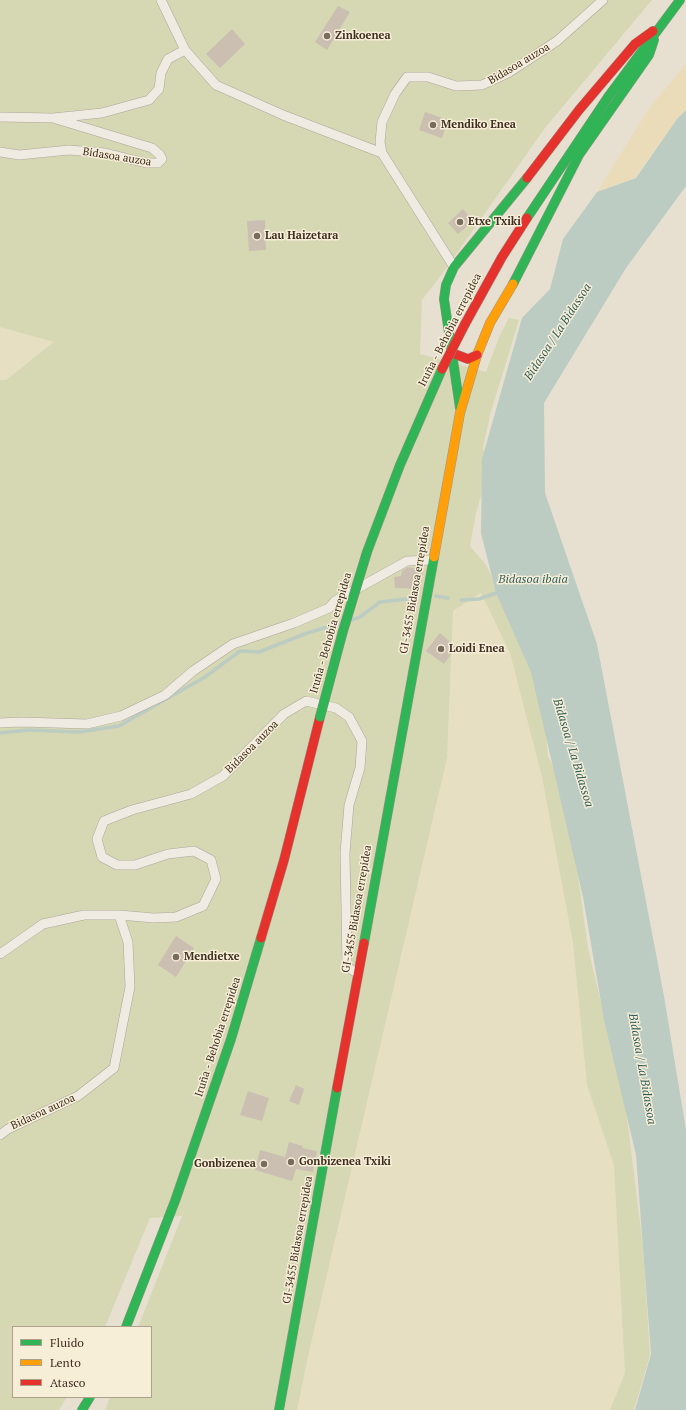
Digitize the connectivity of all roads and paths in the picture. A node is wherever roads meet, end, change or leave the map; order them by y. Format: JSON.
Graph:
{"nodes":[{"id":1,"x":161,"y":0,"type":"edge"},
{"id":2,"x":603,"y":0,"type":"edge"},
{"id":3,"x":680,"y":0,"type":"edge"},
{"id":4,"x":659,"y":26,"type":"junction"},
{"id":5,"x":185,"y":50,"type":"junction"},
{"id":6,"x":0,"y":116,"type":"edge"},
{"id":7,"x":53,"y":118,"type":"junction"},
{"id":8,"x":0,"y":152,"type":"edge"},
{"id":9,"x":382,"y":153,"type":"junction"},
{"id":10,"x":454,"y":267,"type":"junction"},
{"id":11,"x":452,"y":353,"type":"junction"},
{"id":12,"x":477,"y":355,"type":"junction"},
{"id":13,"x":460,"y":413,"type":"junction"},
{"id":14,"x":432,"y":560,"type":"junction"},
{"id":15,"x":0,"y":723,"type":"edge"},
{"id":16,"x":119,"y":914,"type":"junction"},
{"id":17,"x":0,"y":954,"type":"edge"},
{"id":18,"x":357,"y":973,"type":"junction"},
{"id":19,"x":0,"y":1134,"type":"edge"},
{"id":20,"x":126,"y":1326,"type":"edge"},
{"id":21,"x":89,"y":1398,"type":"edge"},
{"id":22,"x":82,"y":1410,"type":"edge"},
{"id":23,"x":279,"y":1410,"type":"edge"}],
"edges":[{"from":1,"to":5,"type":"street"},
{"from":2,"to":9,"type":"street","name":"Bidasoa auzoa"},
{"from":3,"to":4,"type":"main road","name":"Iruña - Behobia errepidea"},
{"from":4,"to":10,"type":"main road"},
{"from":4,"to":12,"type":"main road"},
{"from":4,"to":20,"type":"main road","name":"Iruña - Behobia errepidea","bridge":true},
{"from":5,"to":7,"type":"street","name":"Bidasoa auzoa"},
{"from":5,"to":9,"type":"street"},
{"from":6,"to":7,"type":"street","name":"Bidasoa auzoa"},
{"from":7,"to":8,"type":"street","name":"Bidasoa auzoa"},
{"from":9,"to":10,"type":"street","name":"Bidasoa auzoa"},
{"from":10,"to":11,"type":"main road"},
{"from":11,"to":12,"type":"main road"},
{"from":11,"to":13,"type":"main road"},
{"from":12,"to":13,"type":"main road"},
{"from":13,"to":14,"type":"main road","name":"GI-3455 Bidasoa errepidea"},
{"from":14,"to":15,"type":"street"},
{"from":14,"to":18,"type":"main road","name":"GI-3455 Bidasoa errepidea"},
{"from":16,"to":17,"type":"street","name":"Bidasoa auzoa"},
{"from":16,"to":18,"type":"street","name":"Bidasoa auzoa"},
{"from":16,"to":19,"type":"street","name":"Bidasoa auzoa"},
{"from":18,"to":23,"type":"main road","name":"GI-3455 Bidasoa errepidea"},
{"from":21,"to":22,"type":"main road"}]}
